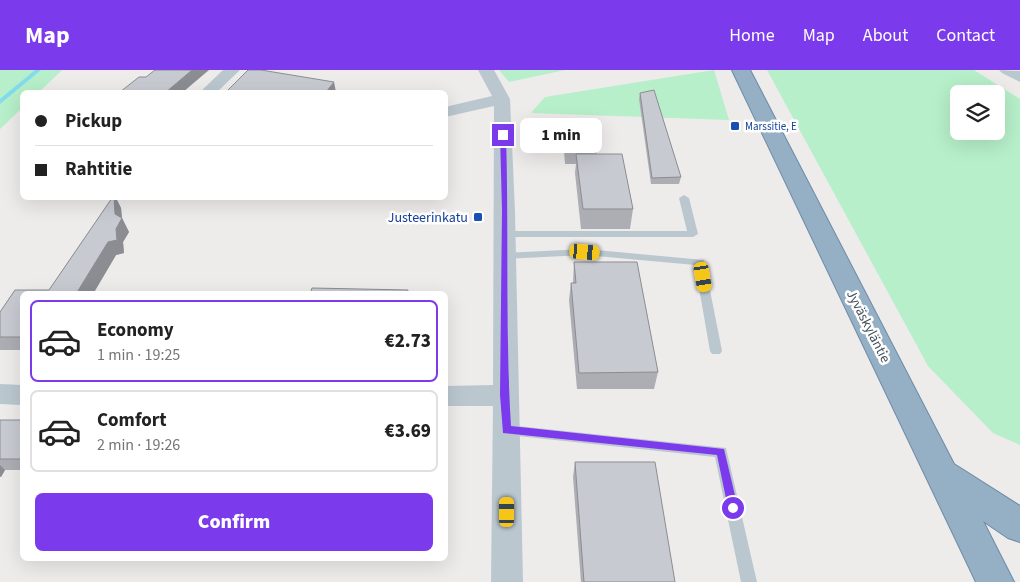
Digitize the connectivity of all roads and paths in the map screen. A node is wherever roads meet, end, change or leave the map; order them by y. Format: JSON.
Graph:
{"nodes":[{"id":1,"x":232,"y":70,"type":"edge"},
{"id":2,"x":486,"y":70,"type":"edge"},
{"id":3,"x":1007,"y":70,"type":"edge"},
{"id":4,"x":741,"y":71,"type":"edge"},
{"id":5,"x":1020,"y":77,"type":"edge"},
{"id":6,"x":210,"y":90,"type":"edge"},
{"id":7,"x":502,"y":99,"type":"junction"},
{"id":8,"x":448,"y":111,"type":"edge"},
{"id":9,"x":684,"y":198,"type":"dead end"},
{"id":10,"x":505,"y":245,"type":"junction"},
{"id":11,"x":716,"y":351,"type":"dead end"},
{"id":12,"x":0,"y":394,"type":"edge"},
{"id":13,"x":20,"y":394,"type":"edge"},
{"id":14,"x":504,"y":395,"type":"junction"},
{"id":15,"x":448,"y":396,"type":"edge"},
{"id":16,"x":507,"y":430,"type":"junction"},
{"id":17,"x":943,"y":475,"type":"junction"},
{"id":18,"x":1020,"y":526,"type":"edge"},
{"id":19,"x":507,"y":582,"type":"edge"},
{"id":20,"x":749,"y":582,"type":"edge"},
{"id":21,"x":994,"y":582,"type":"edge"}],
"edges":[{"from":1,"to":6,"type":"street"},
{"from":2,"to":7,"type":"street"},
{"from":3,"to":5,"type":"street"},
{"from":4,"to":17,"type":"highway","name":"Jyväskyläntie"},
{"from":7,"to":8,"type":"street"},
{"from":7,"to":10,"type":"street"},
{"from":9,"to":10,"type":"lane"},
{"from":10,"to":11,"type":"lane"},
{"from":10,"to":14,"type":"street"},
{"from":12,"to":13,"type":"street"},
{"from":14,"to":15,"type":"street"},
{"from":14,"to":16,"type":"street"},
{"from":16,"to":19,"type":"street"},
{"from":16,"to":20,"type":"lane"},
{"from":17,"to":18,"type":"highway"},
{"from":17,"to":21,"type":"highway","name":"Jyväskyläntie"}]}
